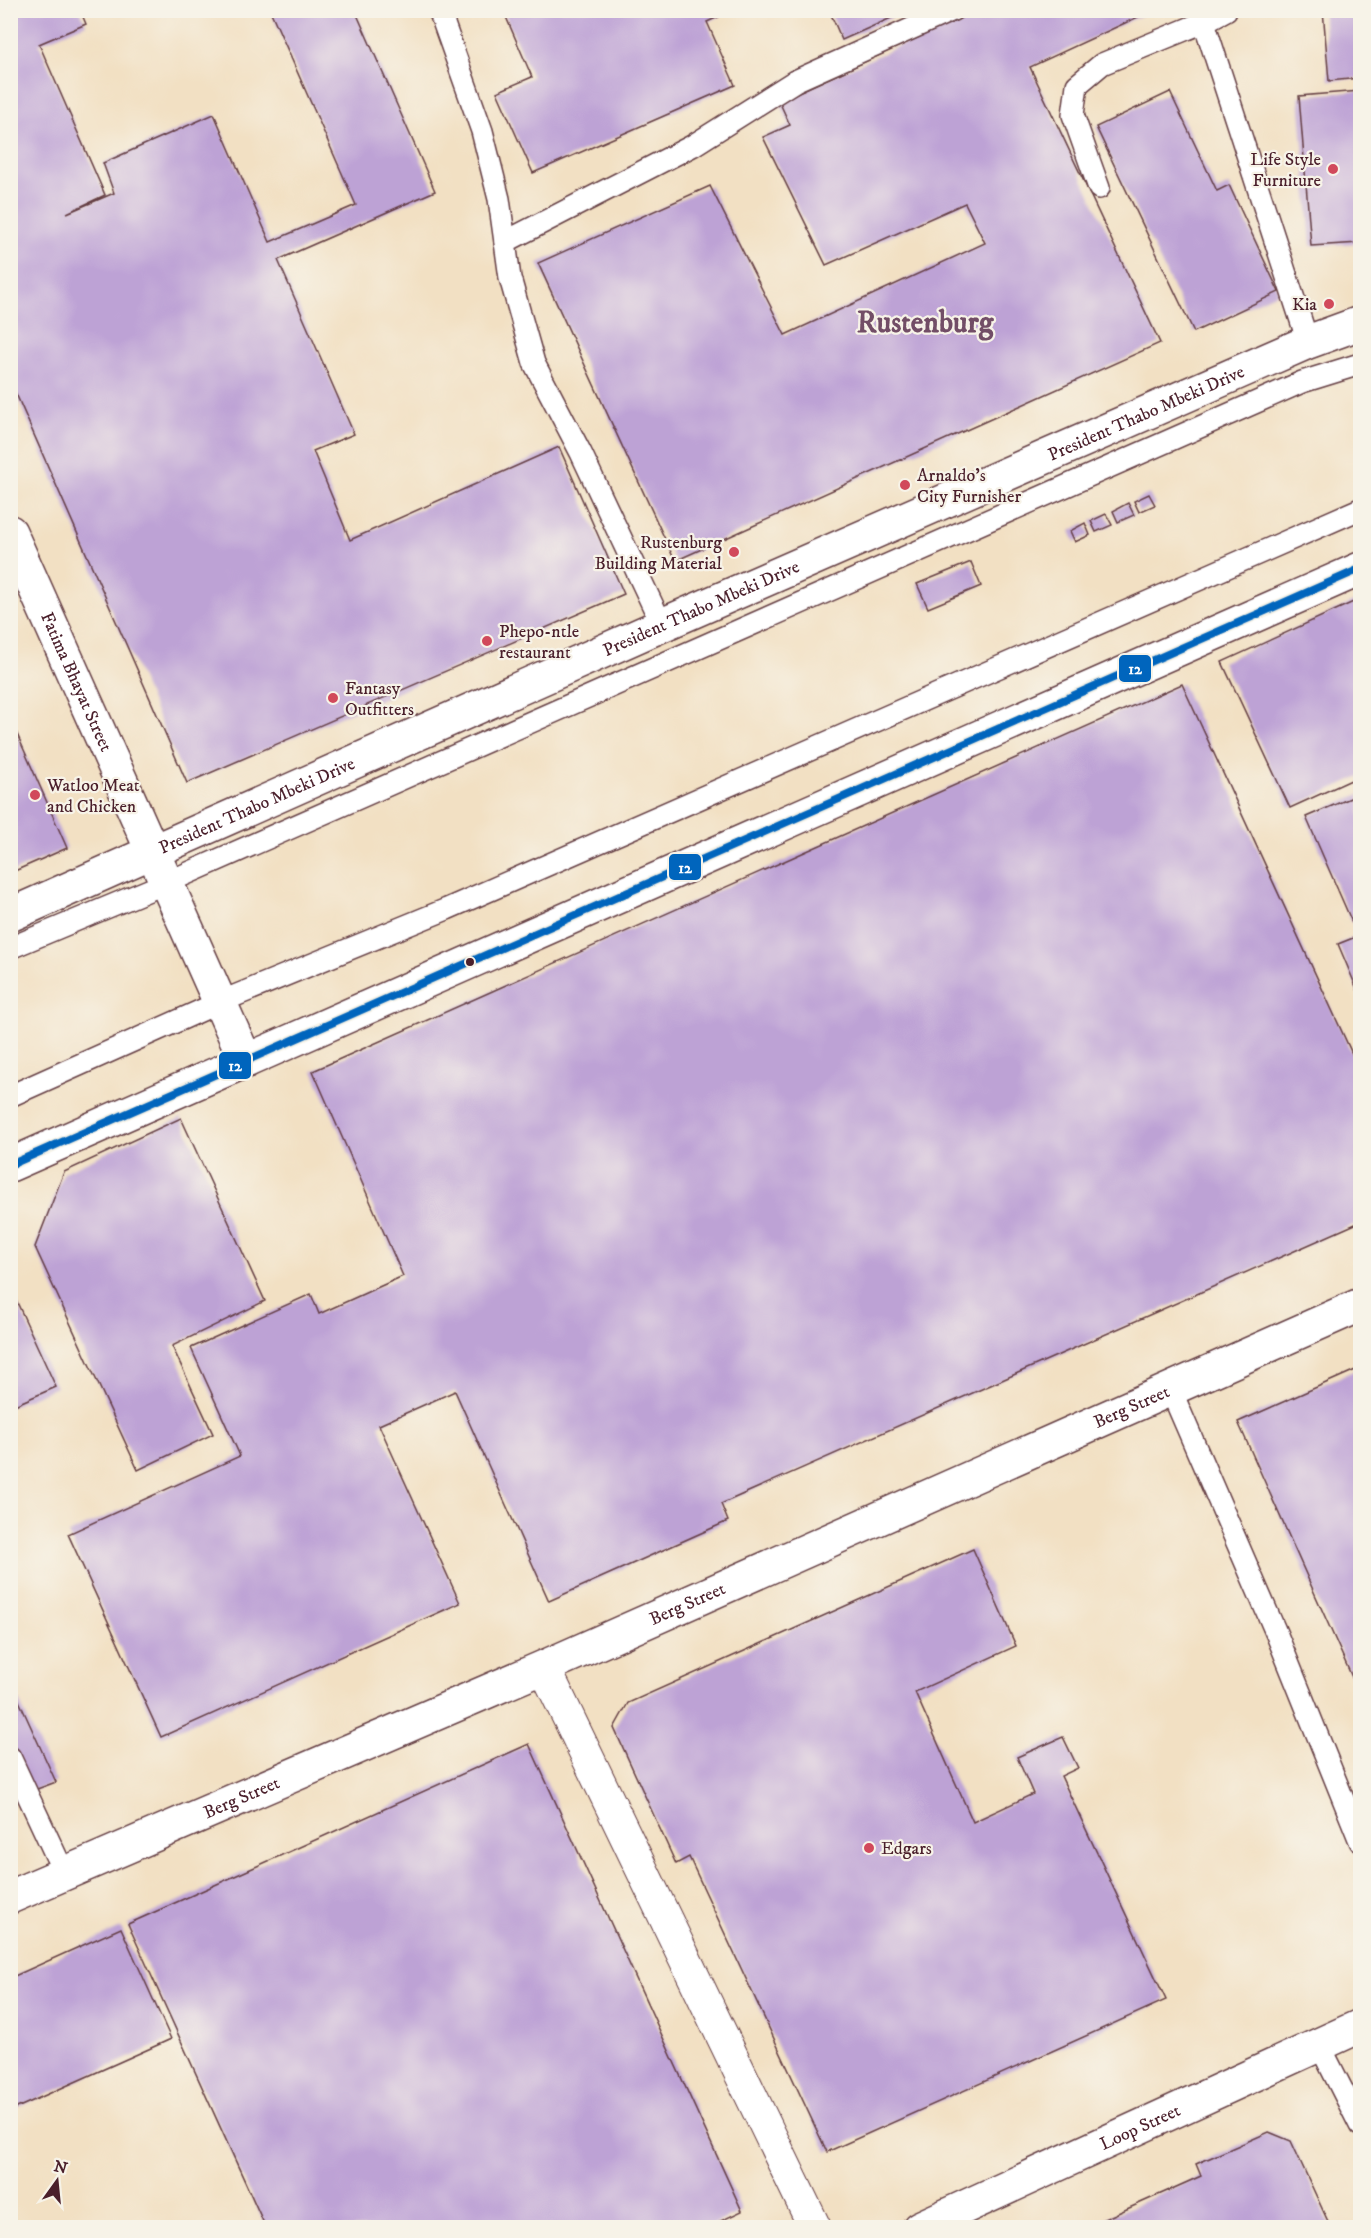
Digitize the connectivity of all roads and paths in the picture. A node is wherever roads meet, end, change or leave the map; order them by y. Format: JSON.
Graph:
{"nodes":[{"id":1,"x":439,"y":10,"type":"edge"},
{"id":2,"x":953,"y":10,"type":"edge"},
{"id":3,"x":1226,"y":10,"type":"edge"},
{"id":4,"x":1204,"y":22,"type":"junction"},
{"id":5,"x":1100,"y":188,"type":"dead end"},
{"id":6,"x":505,"y":242,"type":"junction"},
{"id":7,"x":1360,"y":323,"type":"edge"},
{"id":8,"x":1308,"y":342,"type":"junction"},
{"id":9,"x":1360,"y":364,"type":"edge"},
{"id":10,"x":1360,"y":509,"type":"edge"},
{"id":11,"x":10,"y":532,"type":"edge"},
{"id":12,"x":1360,"y":569,"type":"edge"},
{"id":13,"x":662,"y":626,"type":"junction"},
{"id":14,"x":154,"y":851,"type":"junction"},
{"id":15,"x":168,"y":882,"type":"junction"},
{"id":16,"x":10,"y":915,"type":"edge"},
{"id":17,"x":10,"y":948,"type":"edge"},
{"id":18,"x":220,"y":1002,"type":"junction"},
{"id":19,"x":246,"y":1061,"type":"junction"},
{"id":20,"x":10,"y":1096,"type":"edge"},
{"id":21,"x":10,"y":1165,"type":"edge"},
{"id":22,"x":1360,"y":1305,"type":"edge"},
{"id":23,"x":1170,"y":1388,"type":"junction"},
{"id":24,"x":544,"y":1667,"type":"junction"},
{"id":25,"x":10,"y":1757,"type":"edge"},
{"id":26,"x":1360,"y":1841,"type":"edge"},
{"id":27,"x":64,"y":1873,"type":"junction"},
{"id":28,"x":10,"y":1897,"type":"edge"},
{"id":29,"x":1360,"y":2026,"type":"edge"},
{"id":30,"x":1319,"y":2044,"type":"junction"},
{"id":31,"x":1360,"y":2125,"type":"edge"},
{"id":32,"x":815,"y":2228,"type":"edge"},
{"id":33,"x":919,"y":2228,"type":"edge"}],
"edges":[{"from":1,"to":6,"type":"lane"},
{"from":2,"to":6,"type":"lane"},
{"from":3,"to":4,"type":"lane"},
{"from":4,"to":5,"type":"lane"},
{"from":4,"to":8,"type":"lane"},
{"from":6,"to":13,"type":"lane"},
{"from":7,"to":8,"type":"street","name":"President Thabo Mbeki Drive"},
{"from":8,"to":13,"type":"street","name":"President Thabo Mbeki Drive"},
{"from":9,"to":15,"type":"lane"},
{"from":10,"to":18,"type":"lane"},
{"from":11,"to":14,"type":"street","name":"Fatima Bhayat Street"},
{"from":12,"to":19,"type":"street"},
{"from":13,"to":14,"type":"street","name":"President Thabo Mbeki Drive"},
{"from":14,"to":15,"type":"street","name":"Fatima Bhayat Street"},
{"from":14,"to":16,"type":"street","name":"President Thabo Mbeki Drive"},
{"from":15,"to":17,"type":"lane"},
{"from":15,"to":18,"type":"street","name":"Fatima Bhayat Street"},
{"from":18,"to":19,"type":"street","name":"Fatima Bhayat Street"},
{"from":18,"to":20,"type":"lane"},
{"from":19,"to":21,"type":"street"},
{"from":22,"to":23,"type":"street","name":"Berg Street"},
{"from":23,"to":24,"type":"street","name":"Berg Street"},
{"from":23,"to":26,"type":"lane"},
{"from":24,"to":27,"type":"street","name":"Berg Street"},
{"from":24,"to":32,"type":"street"},
{"from":25,"to":27,"type":"lane"},
{"from":27,"to":28,"type":"street","name":"Berg Street"},
{"from":29,"to":30,"type":"street","name":"Loop Street"},
{"from":30,"to":31,"type":"lane"},
{"from":30,"to":33,"type":"street","name":"Loop Street"}]}
